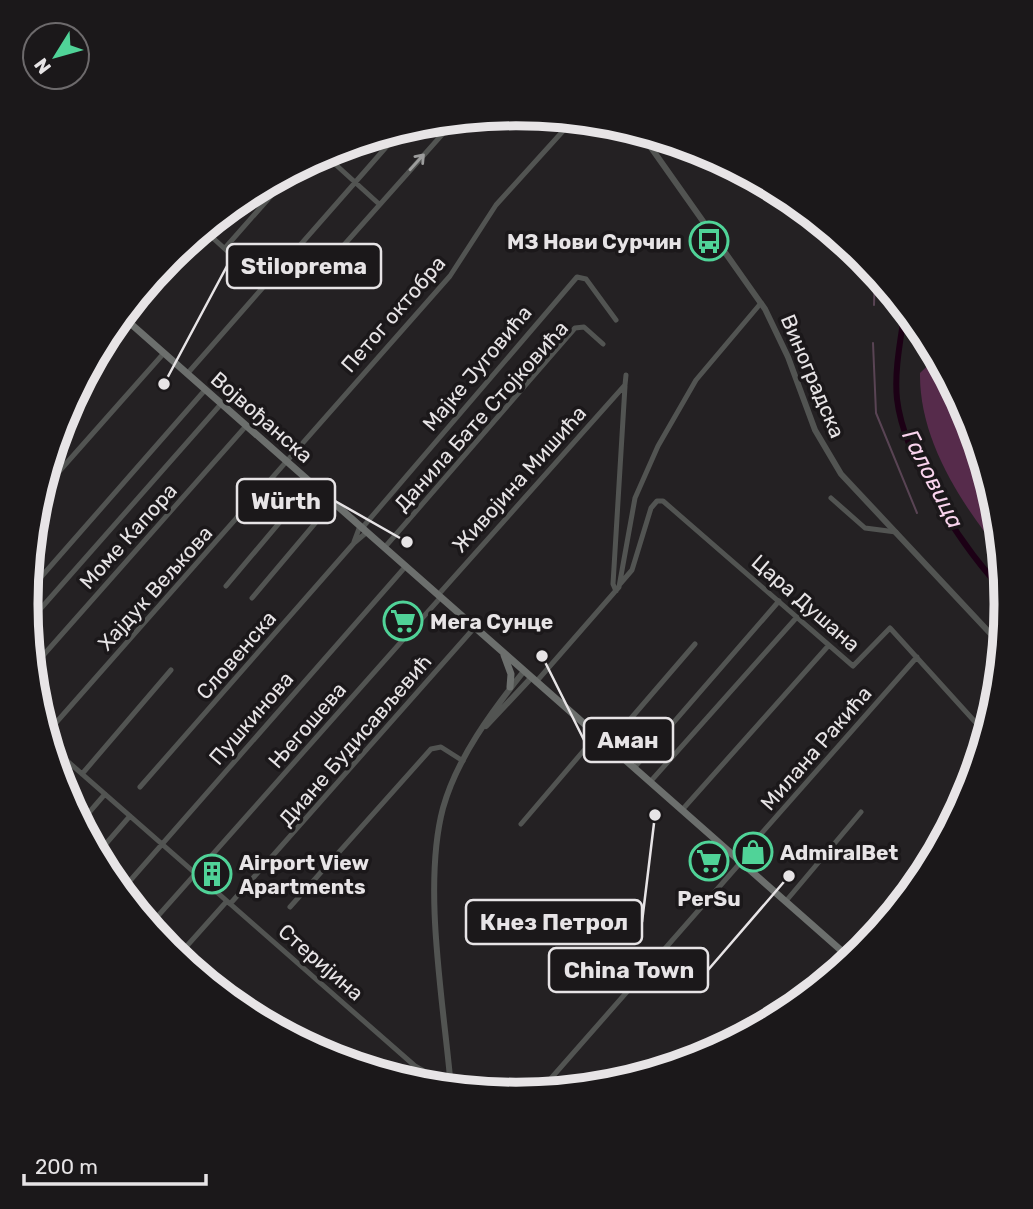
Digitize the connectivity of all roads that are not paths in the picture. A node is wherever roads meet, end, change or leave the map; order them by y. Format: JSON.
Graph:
{"nodes":[{"id":1,"x":564,"y":130,"type":"edge"},
{"id":2,"x":444,"y":133,"type":"edge"},
{"id":3,"x":388,"y":144,"type":"edge"},
{"id":4,"x":650,"y":146,"type":"edge"},
{"id":5,"x":334,"y":163,"type":"edge"},
{"id":6,"x":355,"y":182,"type":"junction"},
{"id":7,"x":272,"y":194,"type":"edge"},
{"id":8,"x":379,"y":204,"type":"junction"},
{"id":9,"x":212,"y":236,"type":"edge"},
{"id":10,"x":300,"y":247,"type":"junction"},
{"id":11,"x":225,"y":248,"type":"junction"},
{"id":12,"x":266,"y":286,"type":"junction"},
{"id":13,"x":761,"y":303,"type":"junction"},
{"id":14,"x":616,"y":320,"type":"dead end"},
{"id":15,"x":131,"y":323,"type":"edge"},
{"id":16,"x":603,"y":344,"type":"dead end"},
{"id":17,"x":164,"y":353,"type":"junction"},
{"id":18,"x":187,"y":374,"type":"junction"},
{"id":19,"x":626,"y":375,"type":"dead end"},
{"id":20,"x":625,"y":385,"type":"junction"},
{"id":21,"x":205,"y":390,"type":"junction"},
{"id":22,"x":221,"y":404,"type":"junction"},
{"id":23,"x":246,"y":426,"type":"junction"},
{"id":24,"x":287,"y":461,"type":"junction"},
{"id":25,"x":57,"y":475,"type":"edge"},
{"id":26,"x":312,"y":484,"type":"junction"},
{"id":27,"x":831,"y":498,"type":"dead end"},
{"id":28,"x":333,"y":502,"type":"junction"},
{"id":29,"x":363,"y":529,"type":"junction"},
{"id":30,"x":896,"y":532,"type":"junction"},
{"id":31,"x":385,"y":547,"type":"junction"},
{"id":32,"x":406,"y":566,"type":"junction"},
{"id":33,"x":40,"y":579,"type":"edge"},
{"id":34,"x":620,"y":584,"type":"junction"},
{"id":35,"x":226,"y":586,"type":"dead end"},
{"id":36,"x":616,"y":591,"type":"junction"},
{"id":37,"x":439,"y":596,"type":"junction"},
{"id":38,"x":252,"y":598,"type":"dead end"},
{"id":39,"x":779,"y":601,"type":"junction"},
{"id":40,"x":38,"y":611,"type":"edge"},
{"id":41,"x":797,"y":617,"type":"junction"},
{"id":42,"x":475,"y":627,"type":"junction"},
{"id":43,"x":993,"y":636,"type":"edge"},
{"id":44,"x":695,"y":644,"type":"dead end"},
{"id":45,"x":829,"y":645,"type":"junction"},
{"id":46,"x":502,"y":651,"type":"junction"},
{"id":47,"x":42,"y":657,"type":"edge"},
{"id":48,"x":917,"y":657,"type":"junction"},
{"id":49,"x":171,"y":670,"type":"dead end"},
{"id":50,"x":524,"y":671,"type":"junction"},
{"id":51,"x":534,"y":680,"type":"junction"},
{"id":52,"x":510,"y":688,"type":"junction"},
{"id":53,"x":54,"y":725,"type":"edge"},
{"id":54,"x":979,"y":726,"type":"edge"},
{"id":55,"x":485,"y":727,"type":"junction"},
{"id":56,"x":597,"y":735,"type":"junction"},
{"id":57,"x":608,"y":745,"type":"junction"},
{"id":58,"x":65,"y":759,"type":"edge"},
{"id":59,"x":463,"y":761,"type":"junction"},
{"id":60,"x":634,"y":768,"type":"junction"},
{"id":61,"x":82,"y":774,"type":"junction"},
{"id":62,"x":650,"y":782,"type":"junction"},
{"id":63,"x":140,"y":787,"type":"dead end"},
{"id":64,"x":105,"y":794,"type":"junction"},
{"id":65,"x":682,"y":810,"type":"junction"},
{"id":66,"x":861,"y":812,"type":"dead end"},
{"id":67,"x":87,"y":814,"type":"edge"},
{"id":68,"x":130,"y":816,"type":"junction"},
{"id":69,"x":522,"y":824,"type":"dead end"},
{"id":70,"x":162,"y":844,"type":"junction"},
{"id":71,"x":104,"y":846,"type":"edge"},
{"id":72,"x":740,"y":861,"type":"junction"},
{"id":73,"x":195,"y":874,"type":"junction"},
{"id":74,"x":128,"y":883,"type":"edge"},
{"id":75,"x":786,"y":901,"type":"junction"},
{"id":76,"x":229,"y":902,"type":"junction"},
{"id":77,"x":290,"y":907,"type":"dead end"},
{"id":78,"x":156,"y":918,"type":"edge"},
{"id":79,"x":185,"y":948,"type":"edge"},
{"id":80,"x":844,"y":952,"type":"edge"},
{"id":81,"x":429,"y":1074,"type":"edge"},
{"id":82,"x":450,"y":1077,"type":"edge"},
{"id":83,"x":550,"y":1081,"type":"edge"}],
"edges":[{"from":1,"to":24,"type":"street","name":"Петог октобра"},
{"from":8,"to":2,"type":"street","one_way":true},
{"from":3,"to":6,"type":"street"},
{"from":4,"to":13,"type":"street","name":"Виноградска"},
{"from":5,"to":6,"type":"street"},
{"from":6,"to":8,"type":"street"},
{"from":6,"to":10,"type":"street"},
{"from":7,"to":11,"type":"street"},
{"from":8,"to":10,"type":"street"},
{"from":9,"to":11,"type":"street"},
{"from":10,"to":12,"type":"street"},
{"from":11,"to":12,"type":"street"},
{"from":12,"to":18,"type":"street"},
{"from":13,"to":30,"type":"street","name":"Виноградска"},
{"from":13,"to":34,"type":"street"},
{"from":14,"to":29,"type":"street","name":"Мајке Југовића"},
{"from":15,"to":17,"type":"main road","name":"Војвођанска"},
{"from":16,"to":31,"type":"street","name":"Данила Бате Стојковића"},
{"from":17,"to":18,"type":"main road","name":"Војвођанска"},
{"from":17,"to":25,"type":"street"},
{"from":18,"to":21,"type":"main road","name":"Војвођанска"},
{"from":19,"to":20,"type":"street"},
{"from":20,"to":36,"type":"street"},
{"from":20,"to":37,"type":"street","name":"Живојина Мишића"},
{"from":21,"to":22,"type":"main road","name":"Војвођанска"},
{"from":21,"to":33,"type":"street"},
{"from":22,"to":23,"type":"main road","name":"Војвођанска"},
{"from":22,"to":40,"type":"street"},
{"from":23,"to":24,"type":"main road","name":"Војвођанска"},
{"from":23,"to":47,"type":"street","name":"Моме Капора"},
{"from":24,"to":26,"type":"main road","name":"Војвођанска"},
{"from":24,"to":53,"type":"street","name":"Хајдук Вељкова"},
{"from":26,"to":28,"type":"main road","name":"Војвођанска"},
{"from":26,"to":35,"type":"street"},
{"from":27,"to":30,"type":"street"},
{"from":28,"to":29,"type":"main road","name":"Војвођанска"},
{"from":28,"to":38,"type":"street"},
{"from":29,"to":31,"type":"main road","name":"Војвођанска"},
{"from":29,"to":63,"type":"street","name":"Словенска"},
{"from":30,"to":43,"type":"street","name":"Виноградска"},
{"from":31,"to":32,"type":"main road","name":"Војвођанска"},
{"from":32,"to":37,"type":"main road","name":"Војвођанска"},
{"from":32,"to":70,"type":"street","name":"Пушкинова"},
{"from":34,"to":36,"type":"street"},
{"from":34,"to":39,"type":"street","name":"Цара Душана"},
{"from":36,"to":51,"type":"street"},
{"from":37,"to":42,"type":"main road","name":"Војвођанска"},
{"from":37,"to":73,"type":"street","name":"Његошева"},
{"from":39,"to":41,"type":"street","name":"Цара Душана"},
{"from":39,"to":60,"type":"street"},
{"from":41,"to":45,"type":"street","name":"Цара Душана"},
{"from":41,"to":62,"type":"street"},
{"from":42,"to":46,"type":"main road","name":"Војвођанска"},
{"from":42,"to":76,"type":"street","name":"Диане Будисављевић"},
{"from":44,"to":57,"type":"street"},
{"from":45,"to":48,"type":"street","name":"Цара Душана"},
{"from":45,"to":65,"type":"street"},
{"from":46,"to":50,"type":"main road","name":"Војвођанска"},
{"from":46,"to":52,"type":"main road"},
{"from":48,"to":54,"type":"street","name":"Цара Душана"},
{"from":48,"to":72,"type":"street","name":"Милана Ракића"},
{"from":49,"to":61,"type":"street"},
{"from":50,"to":51,"type":"main road","name":"Војвођанска"},
{"from":50,"to":52,"type":"street"},
{"from":51,"to":55,"type":"street"},
{"from":51,"to":56,"type":"main road","name":"Војвођанска"},
{"from":52,"to":55,"type":"street"},
{"from":55,"to":59,"type":"street"},
{"from":56,"to":57,"type":"main road","name":"Војвођанска"},
{"from":56,"to":69,"type":"street"},
{"from":57,"to":60,"type":"main road","name":"Војвођанска"},
{"from":58,"to":61,"type":"street","name":"Стеријина"},
{"from":59,"to":77,"type":"street"},
{"from":59,"to":82,"type":"street"},
{"from":60,"to":62,"type":"main road","name":"Војвођанска"},
{"from":61,"to":64,"type":"street","name":"Стеријина"},
{"from":62,"to":65,"type":"main road","name":"Војвођанска"},
{"from":64,"to":67,"type":"street"},
{"from":64,"to":68,"type":"street","name":"Стеријина"},
{"from":65,"to":72,"type":"main road","name":"Војвођанска"},
{"from":66,"to":75,"type":"street"},
{"from":68,"to":70,"type":"street","name":"Стеријина"},
{"from":68,"to":71,"type":"street"},
{"from":70,"to":73,"type":"street","name":"Стеријина"},
{"from":70,"to":74,"type":"street","name":"Пушкинова"},
{"from":72,"to":75,"type":"main road","name":"Војвођанска"},
{"from":72,"to":83,"type":"street","name":"Милана Ракића"},
{"from":73,"to":76,"type":"street","name":"Стеријина"},
{"from":73,"to":78,"type":"street","name":"Његошева"},
{"from":75,"to":80,"type":"main road","name":"Војвођанска"},
{"from":76,"to":79,"type":"street","name":"Диане Будисављевић"},
{"from":76,"to":81,"type":"street","name":"Стеријина"}]}
